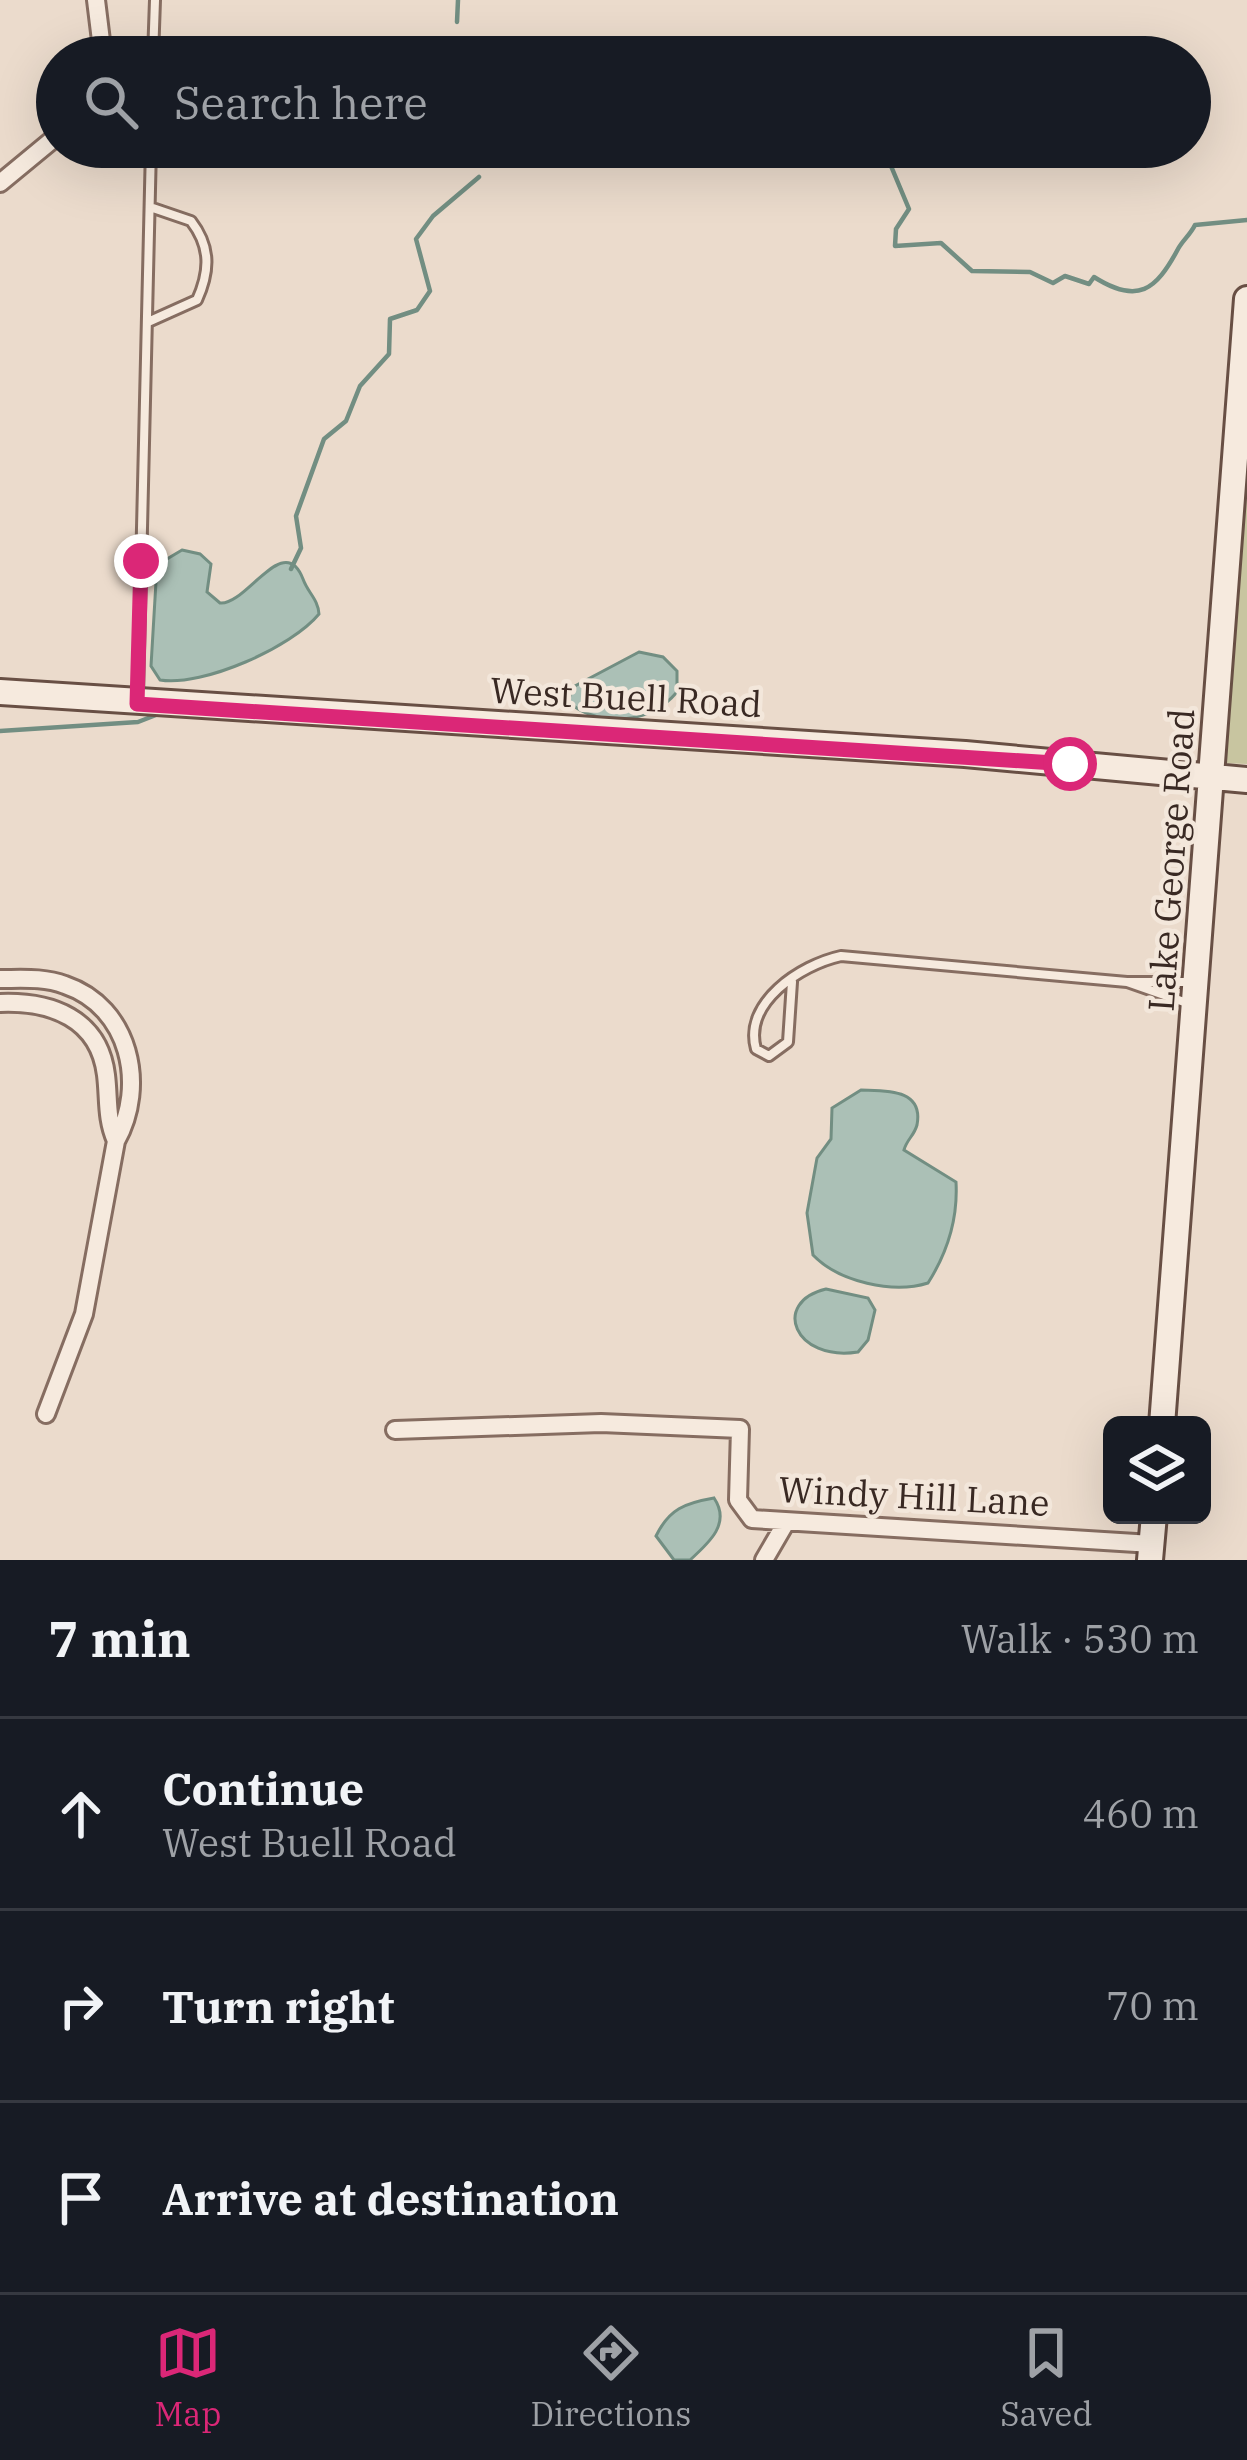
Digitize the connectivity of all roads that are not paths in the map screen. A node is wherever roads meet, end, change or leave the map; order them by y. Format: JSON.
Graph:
{"nodes":[{"id":1,"x":96,"y":0,"type":"edge"},
{"id":2,"x":154,"y":0,"type":"edge"},
{"id":3,"x":100,"y":36,"type":"edge"},
{"id":4,"x":153,"y":36,"type":"edge"},
{"id":5,"x":36,"y":153,"type":"edge"},
{"id":6,"x":150,"y":168,"type":"edge"},
{"id":7,"x":0,"y":183,"type":"edge"},
{"id":8,"x":149,"y":207,"type":"junction"},
{"id":9,"x":1247,"y":299,"type":"edge"},
{"id":10,"x":147,"y":322,"type":"junction"},
{"id":11,"x":0,"y":692,"type":"edge"},
{"id":12,"x":137,"y":704,"type":"junction"},
{"id":13,"x":1214,"y":778,"type":"junction"},
{"id":14,"x":1247,"y":780,"type":"edge"},
{"id":15,"x":0,"y":980,"type":"edge"},
{"id":16,"x":792,"y":982,"type":"junction"},
{"id":17,"x":1127,"y":982,"type":"junction"},
{"id":18,"x":1198,"y":994,"type":"junction"},
{"id":19,"x":0,"y":1003,"type":"edge"},
{"id":20,"x":116,"y":1141,"type":"junction"},
{"id":21,"x":46,"y":1414,"type":"dead end"},
{"id":22,"x":1163,"y":1416,"type":"edge"},
{"id":23,"x":395,"y":1430,"type":"dead end"},
{"id":24,"x":785,"y":1524,"type":"junction"},
{"id":25,"x":1151,"y":1552,"type":"edge"},
{"id":26,"x":764,"y":1560,"type":"edge"}],
"edges":[{"from":1,"to":3,"type":"street"},
{"from":2,"to":4,"type":"lane"},
{"from":5,"to":7,"type":"street"},
{"from":6,"to":8,"type":"lane"},
{"from":8,"to":10,"type":"lane"},
{"from":8,"to":10,"type":"lane"},
{"from":9,"to":13,"type":"street","name":"Lake George Road"},
{"from":10,"to":12,"type":"lane"},
{"from":11,"to":12,"type":"street","name":"West Buell Road"},
{"from":12,"to":13,"type":"street","name":"West Buell Road"},
{"from":13,"to":14,"type":"street","name":"West Buell Road"},
{"from":13,"to":18,"type":"street","name":"Lake George Road"},
{"from":15,"to":20,"type":"street"},
{"from":16,"to":16,"type":"lane"},
{"from":16,"to":17,"type":"lane"},
{"from":17,"to":18,"type":"lane"},
{"from":17,"to":18,"type":"lane"},
{"from":18,"to":22,"type":"street","name":"Lake George Road"},
{"from":19,"to":20,"type":"street"},
{"from":20,"to":21,"type":"street"},
{"from":23,"to":24,"type":"street","name":"Windy Hill Lane"},
{"from":24,"to":25,"type":"street","name":"Windy Hill Lane"},
{"from":24,"to":26,"type":"street"}]}
